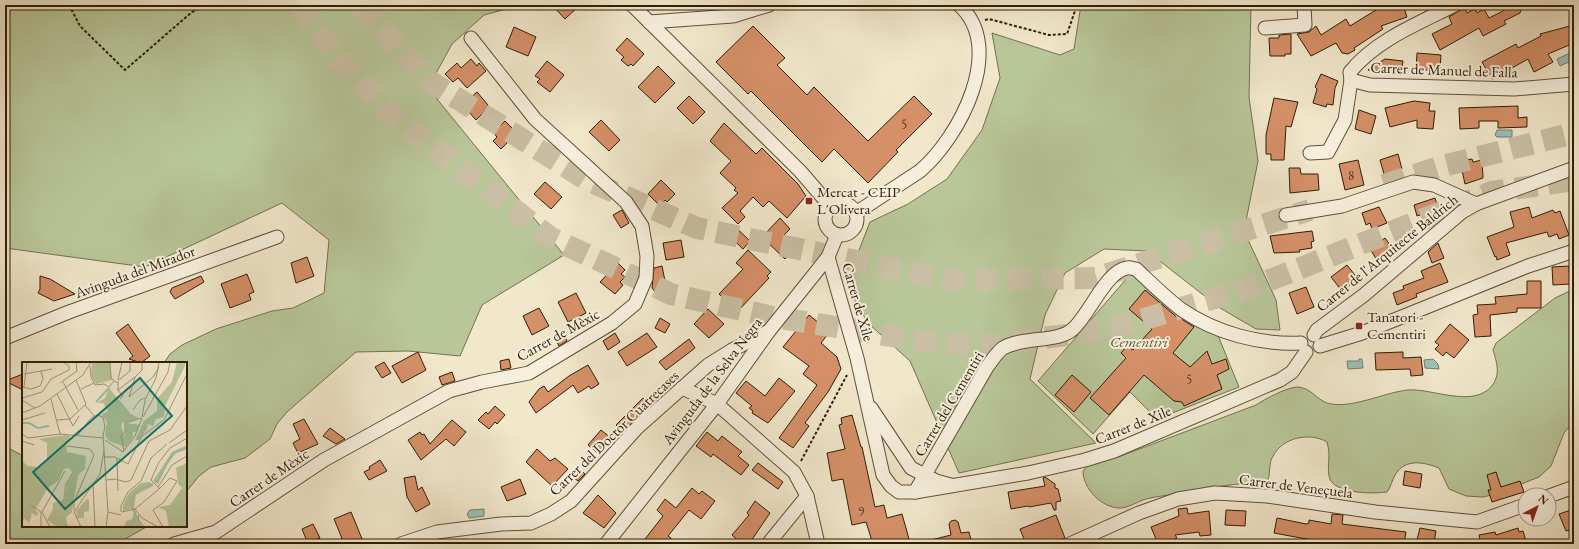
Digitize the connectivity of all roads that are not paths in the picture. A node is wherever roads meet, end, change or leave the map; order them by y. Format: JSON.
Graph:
{"nodes":[{"id":1,"x":632,"y":5,"type":"edge"},
{"id":2,"x":770,"y":5,"type":"edge"},
{"id":3,"x":959,"y":5,"type":"edge"},
{"id":4,"x":1304,"y":5,"type":"edge"},
{"id":5,"x":1455,"y":5,"type":"edge"},
{"id":6,"x":649,"y":22,"type":"junction"},
{"id":7,"x":1266,"y":28,"type":"dead end"},
{"id":8,"x":471,"y":38,"type":"dead end"},
{"id":9,"x":1351,"y":80,"type":"junction"},
{"id":10,"x":1574,"y":84,"type":"edge"},
{"id":11,"x":1310,"y":153,"type":"dead end"},
{"id":12,"x":1574,"y":168,"type":"edge"},
{"id":13,"x":1476,"y":204,"type":"junction"},
{"id":14,"x":830,"y":207,"type":"junction"},
{"id":15,"x":856,"y":213,"type":"junction"},
{"id":16,"x":1286,"y":215,"type":"dead end"},
{"id":17,"x":837,"y":235,"type":"junction"},
{"id":18,"x":277,"y":237,"type":"dead end"},
{"id":19,"x":1574,"y":251,"type":"edge"},
{"id":20,"x":828,"y":257,"type":"junction"},
{"id":21,"x":769,"y":331,"type":"junction"},
{"id":22,"x":5,"y":338,"type":"edge"},
{"id":23,"x":1317,"y":341,"type":"junction"},
{"id":24,"x":1304,"y":348,"type":"junction"},
{"id":25,"x":682,"y":388,"type":"junction"},
{"id":26,"x":868,"y":403,"type":"junction"},
{"id":27,"x":717,"y":404,"type":"junction"},
{"id":28,"x":925,"y":476,"type":"junction"},
{"id":29,"x":953,"y":485,"type":"junction"},
{"id":30,"x":1574,"y":487,"type":"edge"},
{"id":31,"x":915,"y":492,"type":"junction"},
{"id":32,"x":1557,"y":493,"type":"edge"},
{"id":33,"x":807,"y":496,"type":"junction"},
{"id":34,"x":1517,"y":508,"type":"edge"},
{"id":35,"x":417,"y":541,"type":"edge"},
{"id":36,"x":174,"y":544,"type":"edge"},
{"id":37,"x":401,"y":544,"type":"edge"},
{"id":38,"x":606,"y":544,"type":"edge"},
{"id":39,"x":768,"y":544,"type":"edge"},
{"id":40,"x":818,"y":544,"type":"edge"},
{"id":41,"x":1070,"y":544,"type":"edge"}],
"edges":[{"from":1,"to":6,"type":"street"},
{"from":2,"to":6,"type":"street"},
{"from":3,"to":15,"type":"street"},
{"from":4,"to":7,"type":"street"},
{"from":5,"to":9,"type":"street","name":"Carrer de Manuel de Falla"},
{"from":6,"to":14,"type":"street"},
{"from":8,"to":36,"type":"street","name":"Carrer de Mèxic"},
{"from":9,"to":10,"type":"street","name":"Carrer de Manuel de Falla"},
{"from":9,"to":11,"type":"street"},
{"from":12,"to":13,"type":"street","name":"Carrer de l'Arquitecte Baldrich"},
{"from":13,"to":16,"type":"street"},
{"from":13,"to":23,"type":"street","name":"Carrer de l'Arquitecte Baldrich"},
{"from":14,"to":15,"type":"street"},
{"from":14,"to":17,"type":"street"},
{"from":15,"to":17,"type":"street"},
{"from":17,"to":20,"type":"street","name":"Avinguda de la Selva Negra"},
{"from":18,"to":22,"type":"street","name":"Avinguda del Mirador"},
{"from":19,"to":23,"type":"street"},
{"from":20,"to":21,"type":"street","name":"Avinguda de la Selva Negra"},
{"from":20,"to":26,"type":"street","name":"Carrer de Xile"},
{"from":21,"to":25,"type":"street","name":"Carrer del Doctor Cuatrecases"},
{"from":21,"to":27,"type":"street","name":"Avinguda de la Selva Negra"},
{"from":23,"to":24,"type":"street"},
{"from":24,"to":28,"type":"street","name":"Carrer del Cementiri"},
{"from":24,"to":29,"type":"street","name":"Carrer de Xile"},
{"from":25,"to":27,"type":"street"},
{"from":25,"to":35,"type":"street","name":"Carrer del Doctor Cuatrecases"},
{"from":26,"to":28,"type":"street","name":"Carrer de Xile"},
{"from":26,"to":31,"type":"street","name":"Carrer de Xile"},
{"from":27,"to":33,"type":"street"},
{"from":27,"to":38,"type":"street","name":"Avinguda de la Selva Negra"},
{"from":28,"to":29,"type":"street","name":"Carrer de Xile"},
{"from":28,"to":31,"type":"street","name":"Carrer del Cementiri"},
{"from":29,"to":31,"type":"street","name":"Carrer de Xile"},
{"from":30,"to":32,"type":"street"},
{"from":33,"to":39,"type":"street"},
{"from":33,"to":40,"type":"street"},
{"from":34,"to":41,"type":"street","name":"Carrer de Veneçuela"},
{"from":35,"to":37,"type":"street","name":"Carrer del Doctor Cuatrecases"}]}
